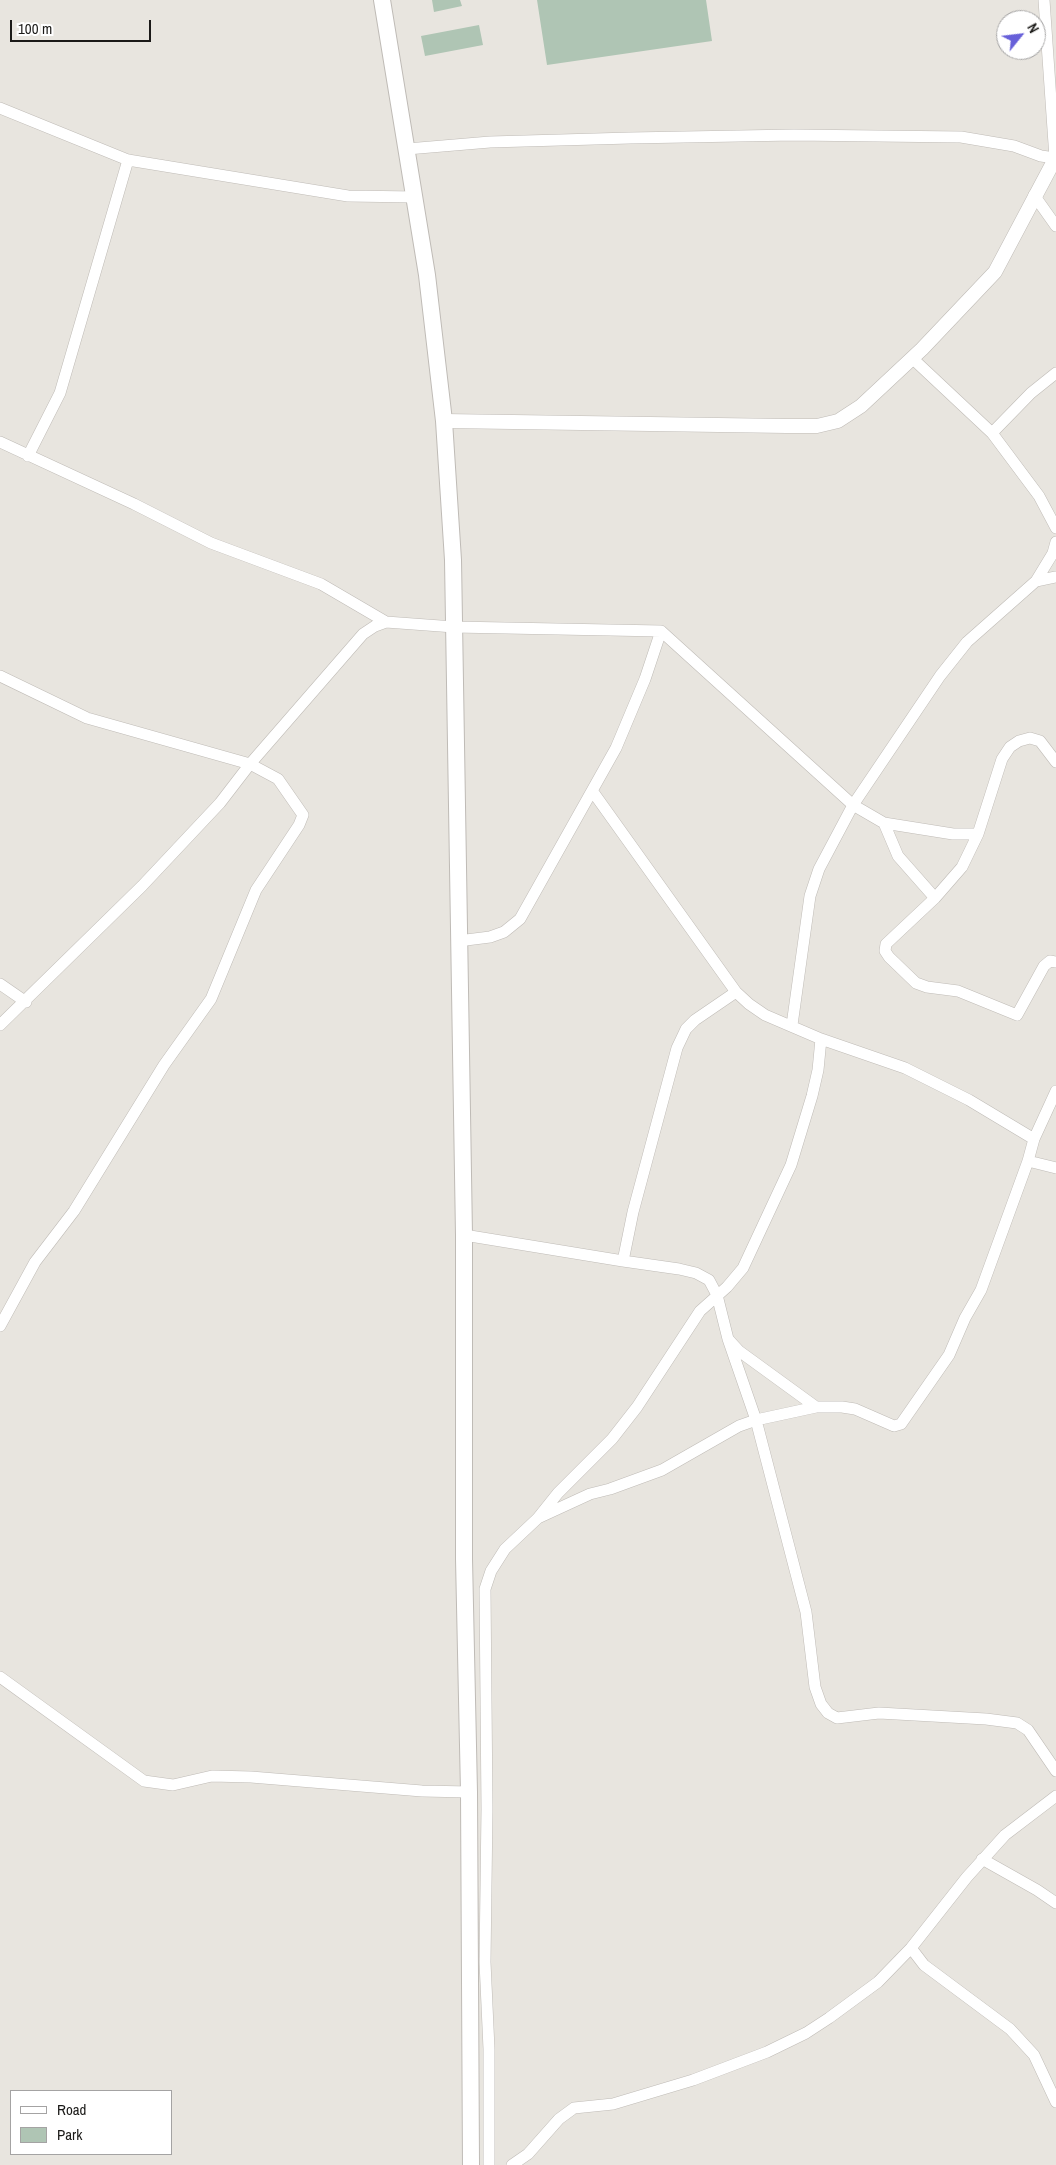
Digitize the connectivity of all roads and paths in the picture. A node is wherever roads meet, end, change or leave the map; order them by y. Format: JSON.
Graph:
{"nodes":[{"id":1,"x":382,"y":0,"type":"edge"},
{"id":2,"x":1044,"y":0,"type":"edge"},
{"id":3,"x":0,"y":108,"type":"edge"},
{"id":4,"x":407,"y":149,"type":"junction"},
{"id":5,"x":1056,"y":157,"type":"edge"},
{"id":6,"x":128,"y":160,"type":"junction"},
{"id":7,"x":1034,"y":195,"type":"junction"},
{"id":8,"x":415,"y":197,"type":"junction"},
{"id":9,"x":1056,"y":226,"type":"edge"},
{"id":10,"x":912,"y":358,"type":"junction"},
{"id":11,"x":1056,"y":373,"type":"edge"},
{"id":12,"x":444,"y":421,"type":"junction"},
{"id":13,"x":992,"y":433,"type":"junction"},
{"id":14,"x":0,"y":442,"type":"edge"},
{"id":15,"x":28,"y":456,"type":"junction"},
{"id":16,"x":1056,"y":528,"type":"edge"},
{"id":17,"x":1056,"y":542,"type":"edge"},
{"id":18,"x":1056,"y":577,"type":"edge"},
{"id":19,"x":1036,"y":581,"type":"junction"},
{"id":20,"x":386,"y":622,"type":"junction"},
{"id":21,"x":454,"y":627,"type":"junction"},
{"id":22,"x":661,"y":631,"type":"junction"},
{"id":23,"x":0,"y":676,"type":"edge"},
{"id":24,"x":1056,"y":762,"type":"edge"},
{"id":25,"x":250,"y":764,"type":"junction"},
{"id":26,"x":593,"y":792,"type":"junction"},
{"id":27,"x":853,"y":805,"type":"junction"},
{"id":28,"x":884,"y":823,"type":"junction"},
{"id":29,"x":978,"y":834,"type":"junction"},
{"id":30,"x":935,"y":898,"type":"junction"},
{"id":31,"x":458,"y":941,"type":"junction"},
{"id":32,"x":1056,"y":962,"type":"edge"},
{"id":33,"x":0,"y":984,"type":"edge"},
{"id":34,"x":736,"y":992,"type":"junction"},
{"id":35,"x":26,"y":1002,"type":"junction"},
{"id":36,"x":0,"y":1025,"type":"edge"},
{"id":37,"x":792,"y":1025,"type":"junction"},
{"id":38,"x":821,"y":1039,"type":"junction"},
{"id":39,"x":1056,"y":1090,"type":"edge"},
{"id":40,"x":1034,"y":1139,"type":"junction"},
{"id":41,"x":1028,"y":1161,"type":"junction"},
{"id":42,"x":1056,"y":1168,"type":"edge"},
{"id":43,"x":464,"y":1235,"type":"junction"},
{"id":44,"x":623,"y":1261,"type":"junction"},
{"id":45,"x":717,"y":1296,"type":"junction"},
{"id":46,"x":0,"y":1326,"type":"edge"},
{"id":47,"x":728,"y":1339,"type":"junction"},
{"id":48,"x":816,"y":1407,"type":"junction"},
{"id":49,"x":756,"y":1420,"type":"junction"},
{"id":50,"x":538,"y":1518,"type":"junction"},
{"id":51,"x":0,"y":1677,"type":"edge"},
{"id":52,"x":1056,"y":1771,"type":"edge"},
{"id":53,"x":469,"y":1792,"type":"junction"},
{"id":54,"x":1056,"y":1796,"type":"edge"},
{"id":55,"x":982,"y":1859,"type":"junction"},
{"id":56,"x":1056,"y":1903,"type":"edge"},
{"id":57,"x":911,"y":1948,"type":"junction"},
{"id":58,"x":1056,"y":2102,"type":"edge"},
{"id":59,"x":471,"y":2165,"type":"edge"},
{"id":60,"x":489,"y":2165,"type":"edge"},
{"id":61,"x":512,"y":2165,"type":"edge"}],
"edges":[{"from":1,"to":4,"type":"main road"},
{"from":2,"to":5,"type":"street"},
{"from":3,"to":6,"type":"street"},
{"from":4,"to":5,"type":"street"},
{"from":4,"to":8,"type":"main road"},
{"from":5,"to":7,"type":"street"},
{"from":6,"to":8,"type":"street"},
{"from":6,"to":15,"type":"street"},
{"from":7,"to":9,"type":"street"},
{"from":7,"to":10,"type":"street"},
{"from":8,"to":12,"type":"main road"},
{"from":10,"to":12,"type":"street"},
{"from":10,"to":13,"type":"street"},
{"from":11,"to":13,"type":"street"},
{"from":12,"to":21,"type":"main road"},
{"from":13,"to":16,"type":"street"},
{"from":14,"to":15,"type":"street"},
{"from":15,"to":20,"type":"street"},
{"from":17,"to":19,"type":"street"},
{"from":18,"to":19,"type":"street"},
{"from":19,"to":27,"type":"street"},
{"from":20,"to":21,"type":"street"},
{"from":20,"to":25,"type":"street"},
{"from":21,"to":22,"type":"street"},
{"from":21,"to":31,"type":"main road"},
{"from":22,"to":26,"type":"street"},
{"from":22,"to":27,"type":"street"},
{"from":23,"to":25,"type":"street"},
{"from":24,"to":29,"type":"street"},
{"from":25,"to":35,"type":"street"},
{"from":25,"to":46,"type":"street"},
{"from":26,"to":31,"type":"street"},
{"from":26,"to":34,"type":"street"},
{"from":27,"to":28,"type":"street"},
{"from":27,"to":37,"type":"street"},
{"from":28,"to":29,"type":"street"},
{"from":28,"to":30,"type":"street"},
{"from":29,"to":30,"type":"street"},
{"from":30,"to":32,"type":"street"},
{"from":31,"to":43,"type":"main road"},
{"from":33,"to":35,"type":"street"},
{"from":34,"to":37,"type":"street"},
{"from":34,"to":44,"type":"street"},
{"from":35,"to":36,"type":"street"},
{"from":37,"to":38,"type":"street"},
{"from":38,"to":40,"type":"street"},
{"from":38,"to":45,"type":"street"},
{"from":39,"to":40,"type":"street"},
{"from":40,"to":41,"type":"street"},
{"from":41,"to":42,"type":"street"},
{"from":41,"to":48,"type":"street"},
{"from":43,"to":44,"type":"street"},
{"from":43,"to":53,"type":"main road"},
{"from":44,"to":45,"type":"street"},
{"from":45,"to":47,"type":"street"},
{"from":45,"to":50,"type":"street"},
{"from":47,"to":48,"type":"street"},
{"from":47,"to":49,"type":"street"},
{"from":48,"to":49,"type":"street"},
{"from":49,"to":50,"type":"street"},
{"from":49,"to":52,"type":"street"},
{"from":50,"to":60,"type":"street"},
{"from":51,"to":53,"type":"street"},
{"from":53,"to":59,"type":"main road"},
{"from":54,"to":55,"type":"street"},
{"from":55,"to":56,"type":"street"},
{"from":55,"to":57,"type":"street"},
{"from":57,"to":58,"type":"street"},
{"from":57,"to":61,"type":"street"}]}
